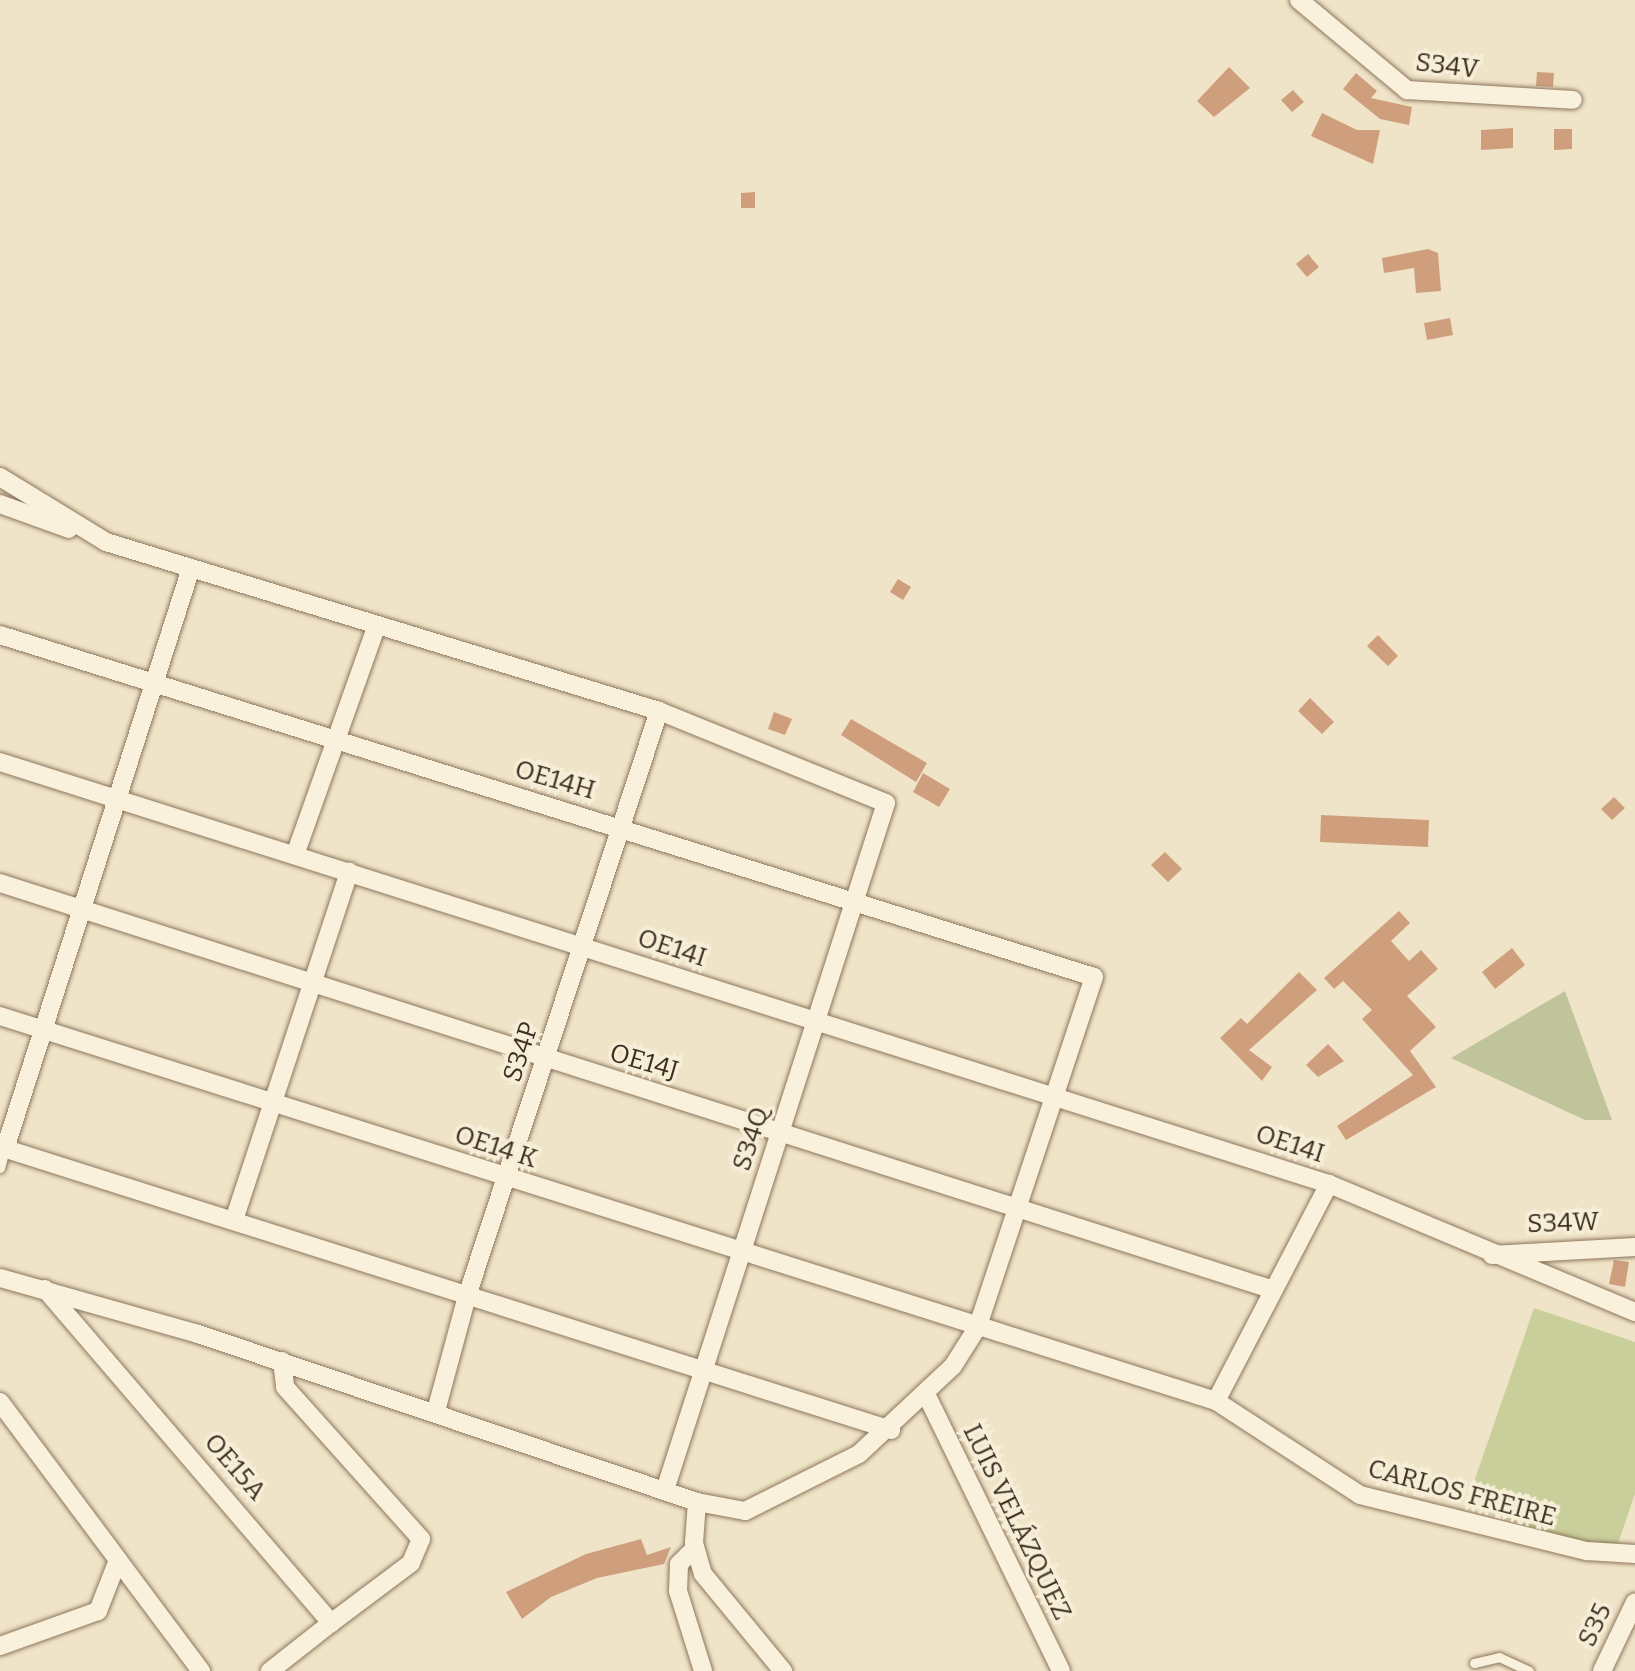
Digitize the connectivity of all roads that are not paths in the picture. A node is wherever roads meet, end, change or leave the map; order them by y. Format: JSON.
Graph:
{"nodes":[{"id":1,"x":1299,"y":0,"type":"edge"},
{"id":2,"x":1573,"y":100,"type":"dead end"},
{"id":3,"x":0,"y":477,"type":"edge"},
{"id":4,"x":0,"y":504,"type":"edge"},
{"id":5,"x":106,"y":542,"type":"junction"},
{"id":6,"x":190,"y":571,"type":"junction"},
{"id":7,"x":376,"y":627,"type":"junction"},
{"id":8,"x":0,"y":635,"type":"edge"},
{"id":9,"x":156,"y":686,"type":"junction"},
{"id":10,"x":659,"y":711,"type":"junction"},
{"id":11,"x":333,"y":743,"type":"junction"},
{"id":12,"x":0,"y":762,"type":"edge"},
{"id":13,"x":119,"y":799,"type":"junction"},
{"id":14,"x":620,"y":826,"type":"junction"},
{"id":15,"x":295,"y":855,"type":"junction"},
{"id":16,"x":349,"y":872,"type":"junction"},
{"id":17,"x":0,"y":883,"type":"edge"},
{"id":18,"x":855,"y":900,"type":"junction"},
{"id":19,"x":85,"y":908,"type":"junction"},
{"id":20,"x":580,"y":946,"type":"junction"},
{"id":21,"x":312,"y":983,"type":"junction"},
{"id":22,"x":0,"y":1016,"type":"edge"},
{"id":23,"x":816,"y":1021,"type":"junction"},
{"id":24,"x":46,"y":1031,"type":"junction"},
{"id":25,"x":546,"y":1061,"type":"junction"},
{"id":26,"x":1054,"y":1097,"type":"junction"},
{"id":27,"x":272,"y":1103,"type":"junction"},
{"id":28,"x":781,"y":1129,"type":"junction"},
{"id":29,"x":3,"y":1148,"type":"edge"},
{"id":30,"x":0,"y":1168,"type":"edge"},
{"id":31,"x":507,"y":1178,"type":"junction"},
{"id":32,"x":1329,"y":1184,"type":"junction"},
{"id":33,"x":1017,"y":1208,"type":"junction"},
{"id":34,"x":234,"y":1220,"type":"junction"},
{"id":35,"x":1635,"y":1247,"type":"edge"},
{"id":36,"x":742,"y":1253,"type":"junction"},
{"id":37,"x":1492,"y":1255,"type":"junction"},
{"id":38,"x":0,"y":1278,"type":"edge"},
{"id":39,"x":45,"y":1289,"type":"junction"},
{"id":40,"x":1274,"y":1290,"type":"junction"},
{"id":41,"x":467,"y":1296,"type":"junction"},
{"id":42,"x":1635,"y":1312,"type":"edge"},
{"id":43,"x":977,"y":1328,"type":"junction"},
{"id":44,"x":282,"y":1361,"type":"junction"},
{"id":45,"x":704,"y":1370,"type":"junction"},
{"id":46,"x":927,"y":1396,"type":"junction"},
{"id":47,"x":1216,"y":1401,"type":"junction"},
{"id":48,"x":0,"y":1402,"type":"edge"},
{"id":49,"x":436,"y":1411,"type":"junction"},
{"id":50,"x":891,"y":1430,"type":"junction"},
{"id":51,"x":665,"y":1490,"type":"junction"},
{"id":52,"x":697,"y":1502,"type":"junction"},
{"id":53,"x":695,"y":1548,"type":"junction"},
{"id":54,"x":1635,"y":1554,"type":"edge"},
{"id":55,"x":118,"y":1560,"type":"junction"},
{"id":56,"x":1635,"y":1602,"type":"edge"},
{"id":57,"x":331,"y":1623,"type":"junction"},
{"id":58,"x":0,"y":1646,"type":"edge"},
{"id":59,"x":1474,"y":1663,"type":"dead end"},
{"id":60,"x":201,"y":1671,"type":"edge"},
{"id":61,"x":270,"y":1671,"type":"edge"},
{"id":62,"x":703,"y":1671,"type":"edge"},
{"id":63,"x":783,"y":1671,"type":"edge"},
{"id":64,"x":1061,"y":1671,"type":"edge"},
{"id":65,"x":1529,"y":1671,"type":"edge"},
{"id":66,"x":1602,"y":1671,"type":"edge"}],
"edges":[{"from":1,"to":2,"type":"street","name":"S34V"},
{"from":3,"to":5,"type":"street"},
{"from":4,"to":5,"type":"street"},
{"from":5,"to":6,"type":"street"},
{"from":6,"to":7,"type":"street"},
{"from":6,"to":9,"type":"street"},
{"from":7,"to":10,"type":"street"},
{"from":7,"to":11,"type":"street"},
{"from":8,"to":9,"type":"street","name":"OE14H"},
{"from":9,"to":11,"type":"street","name":"OE14H"},
{"from":9,"to":13,"type":"street"},
{"from":10,"to":14,"type":"street","name":"S34P"},
{"from":10,"to":18,"type":"street","name":"S34Q"},
{"from":11,"to":14,"type":"street","name":"OE14H"},
{"from":11,"to":15,"type":"street"},
{"from":12,"to":13,"type":"street","name":"OE14I"},
{"from":13,"to":15,"type":"street","name":"OE14I"},
{"from":13,"to":19,"type":"street"},
{"from":14,"to":18,"type":"street","name":"OE14H"},
{"from":14,"to":20,"type":"street","name":"S34P"},
{"from":15,"to":16,"type":"street","name":"OE14I"},
{"from":16,"to":20,"type":"street","name":"OE14I"},
{"from":16,"to":21,"type":"street"},
{"from":17,"to":19,"type":"street","name":"OE14J"},
{"from":18,"to":23,"type":"street","name":"S34Q"},
{"from":18,"to":26,"type":"street","name":"OE14H"},
{"from":19,"to":21,"type":"street","name":"OE14J"},
{"from":19,"to":24,"type":"street"},
{"from":20,"to":23,"type":"street","name":"OE14I"},
{"from":20,"to":25,"type":"street","name":"S34P"},
{"from":21,"to":25,"type":"street","name":"OE14J"},
{"from":21,"to":27,"type":"street"},
{"from":22,"to":24,"type":"street","name":"OE14 K"},
{"from":23,"to":26,"type":"street","name":"OE14I"},
{"from":23,"to":28,"type":"street","name":"S34Q"},
{"from":24,"to":27,"type":"street","name":"OE14 K"},
{"from":24,"to":29,"type":"street"},
{"from":25,"to":28,"type":"street","name":"OE14J"},
{"from":25,"to":31,"type":"street","name":"S34P"},
{"from":26,"to":32,"type":"street","name":"OE14I"},
{"from":26,"to":33,"type":"street"},
{"from":27,"to":31,"type":"street","name":"OE14 K"},
{"from":27,"to":34,"type":"street"},
{"from":28,"to":33,"type":"street","name":"OE14J"},
{"from":28,"to":36,"type":"street","name":"S34Q"},
{"from":29,"to":30,"type":"lane"},
{"from":29,"to":34,"type":"street"},
{"from":31,"to":36,"type":"street","name":"OE14 K"},
{"from":31,"to":41,"type":"street","name":"S34P"},
{"from":32,"to":37,"type":"street","name":"OE14I"},
{"from":32,"to":40,"type":"street"},
{"from":33,"to":40,"type":"street","name":"OE14J"},
{"from":33,"to":43,"type":"street"},
{"from":34,"to":41,"type":"street"},
{"from":35,"to":37,"type":"street","name":"S34W"},
{"from":36,"to":43,"type":"street","name":"OE14 K"},
{"from":36,"to":45,"type":"street","name":"S34Q"},
{"from":37,"to":42,"type":"street","name":"OE14I"},
{"from":38,"to":39,"type":"street"},
{"from":39,"to":44,"type":"street"},
{"from":39,"to":57,"type":"street","name":"OE15A"},
{"from":40,"to":47,"type":"street"},
{"from":41,"to":45,"type":"street"},
{"from":41,"to":49,"type":"street","name":"S34P"},
{"from":43,"to":46,"type":"street"},
{"from":43,"to":47,"type":"street","name":"CARLOS FREIRE"},
{"from":44,"to":49,"type":"street"},
{"from":44,"to":57,"type":"street"},
{"from":45,"to":50,"type":"street"},
{"from":45,"to":51,"type":"street","name":"S34Q"},
{"from":46,"to":50,"type":"street"},
{"from":46,"to":64,"type":"street","name":"LUIS VELÁZQUEZ"},
{"from":47,"to":54,"type":"street","name":"CARLOS FREIRE"},
{"from":48,"to":55,"type":"street"},
{"from":49,"to":51,"type":"street"},
{"from":50,"to":52,"type":"street"},
{"from":51,"to":52,"type":"street"},
{"from":52,"to":53,"type":"street"},
{"from":53,"to":62,"type":"street"},
{"from":53,"to":63,"type":"street"},
{"from":55,"to":58,"type":"street"},
{"from":55,"to":60,"type":"street"},
{"from":56,"to":66,"type":"street","name":"S35"},
{"from":57,"to":61,"type":"street"},
{"from":59,"to":65,"type":"lane"}]}
